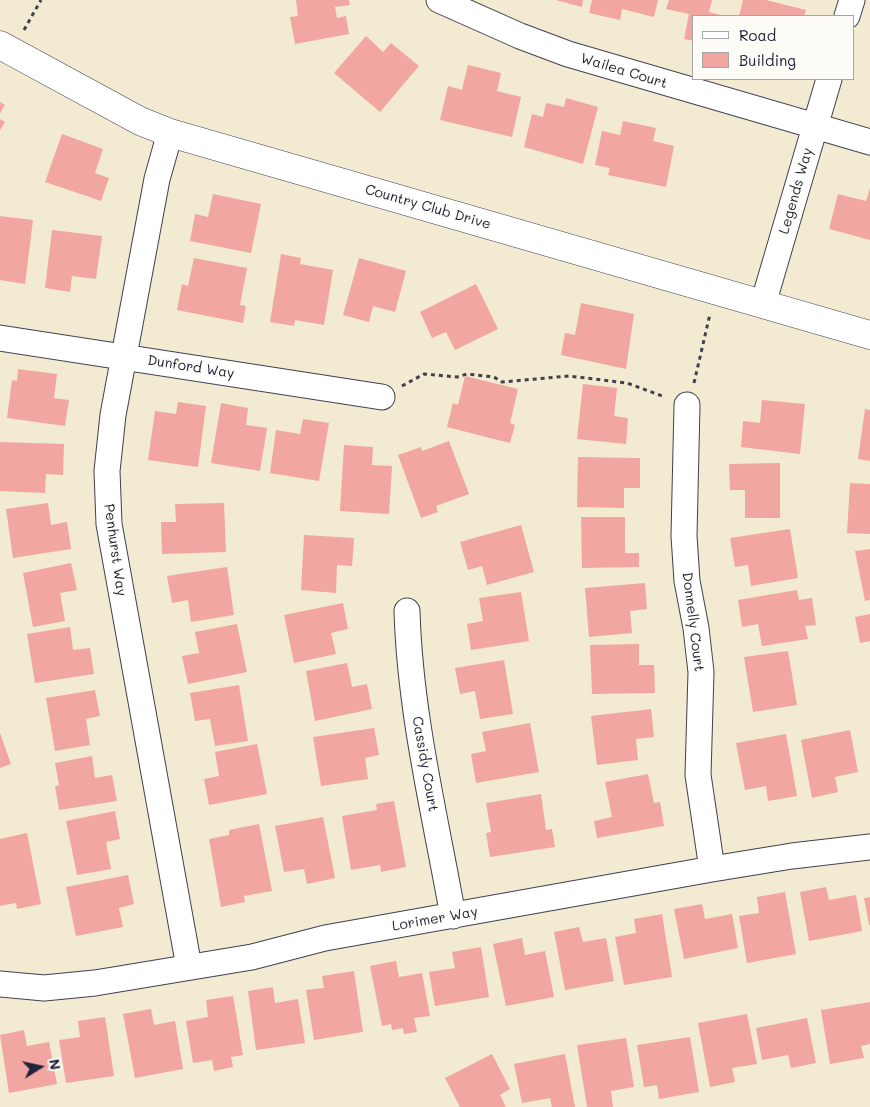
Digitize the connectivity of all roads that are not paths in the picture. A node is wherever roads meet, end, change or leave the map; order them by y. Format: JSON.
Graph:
{"nodes":[{"id":1,"x":439,"y":0,"type":"edge"},
{"id":2,"x":852,"y":0,"type":"edge"},
{"id":3,"x":847,"y":15,"type":"edge"},
{"id":4,"x":6,"y":49,"type":"edge"},
{"id":5,"x":829,"y":80,"type":"edge"},
{"id":6,"x":815,"y":126,"type":"junction"},
{"id":7,"x":170,"y":133,"type":"junction"},
{"id":8,"x":870,"y":142,"type":"edge"},
{"id":9,"x":762,"y":304,"type":"junction"},
{"id":10,"x":870,"y":334,"type":"edge"},
{"id":11,"x":0,"y":338,"type":"edge"},
{"id":12,"x":124,"y":357,"type":"junction"},
{"id":13,"x":382,"y":397,"type":"road end"},
{"id":14,"x":687,"y":405,"type":"road end"},
{"id":15,"x":407,"y":611,"type":"dead end"},
{"id":16,"x":870,"y":847,"type":"edge"},
{"id":17,"x":712,"y":869,"type":"junction"},
{"id":18,"x":453,"y":916,"type":"junction"},
{"id":19,"x":189,"y":967,"type":"junction"},
{"id":20,"x":0,"y":984,"type":"edge"}],
"edges":[{"from":1,"to":6,"type":"street","name":"Wailea Court"},
{"from":2,"to":3,"type":"street"},
{"from":4,"to":7,"type":"street","name":"Country Club Drive"},
{"from":5,"to":6,"type":"street","name":"Legends Way"},
{"from":6,"to":8,"type":"street","name":"Wailea Court"},
{"from":6,"to":9,"type":"street","name":"Legends Way"},
{"from":7,"to":9,"type":"street","name":"Country Club Drive"},
{"from":7,"to":12,"type":"street","name":"Penhurst Way"},
{"from":9,"to":10,"type":"street","name":"Country Club Drive"},
{"from":11,"to":12,"type":"street","name":"Dunford Way"},
{"from":12,"to":13,"type":"street","name":"Dunford Way"},
{"from":12,"to":19,"type":"street","name":"Penhurst Way"},
{"from":14,"to":17,"type":"street","name":"Donnelly Court"},
{"from":15,"to":18,"type":"street","name":"Cassidy Court"},
{"from":16,"to":17,"type":"street","name":"Lorimer Way"},
{"from":17,"to":18,"type":"street","name":"Lorimer Way"},
{"from":18,"to":19,"type":"street","name":"Lorimer Way"},
{"from":19,"to":20,"type":"street","name":"Lorimer Way"}]}
